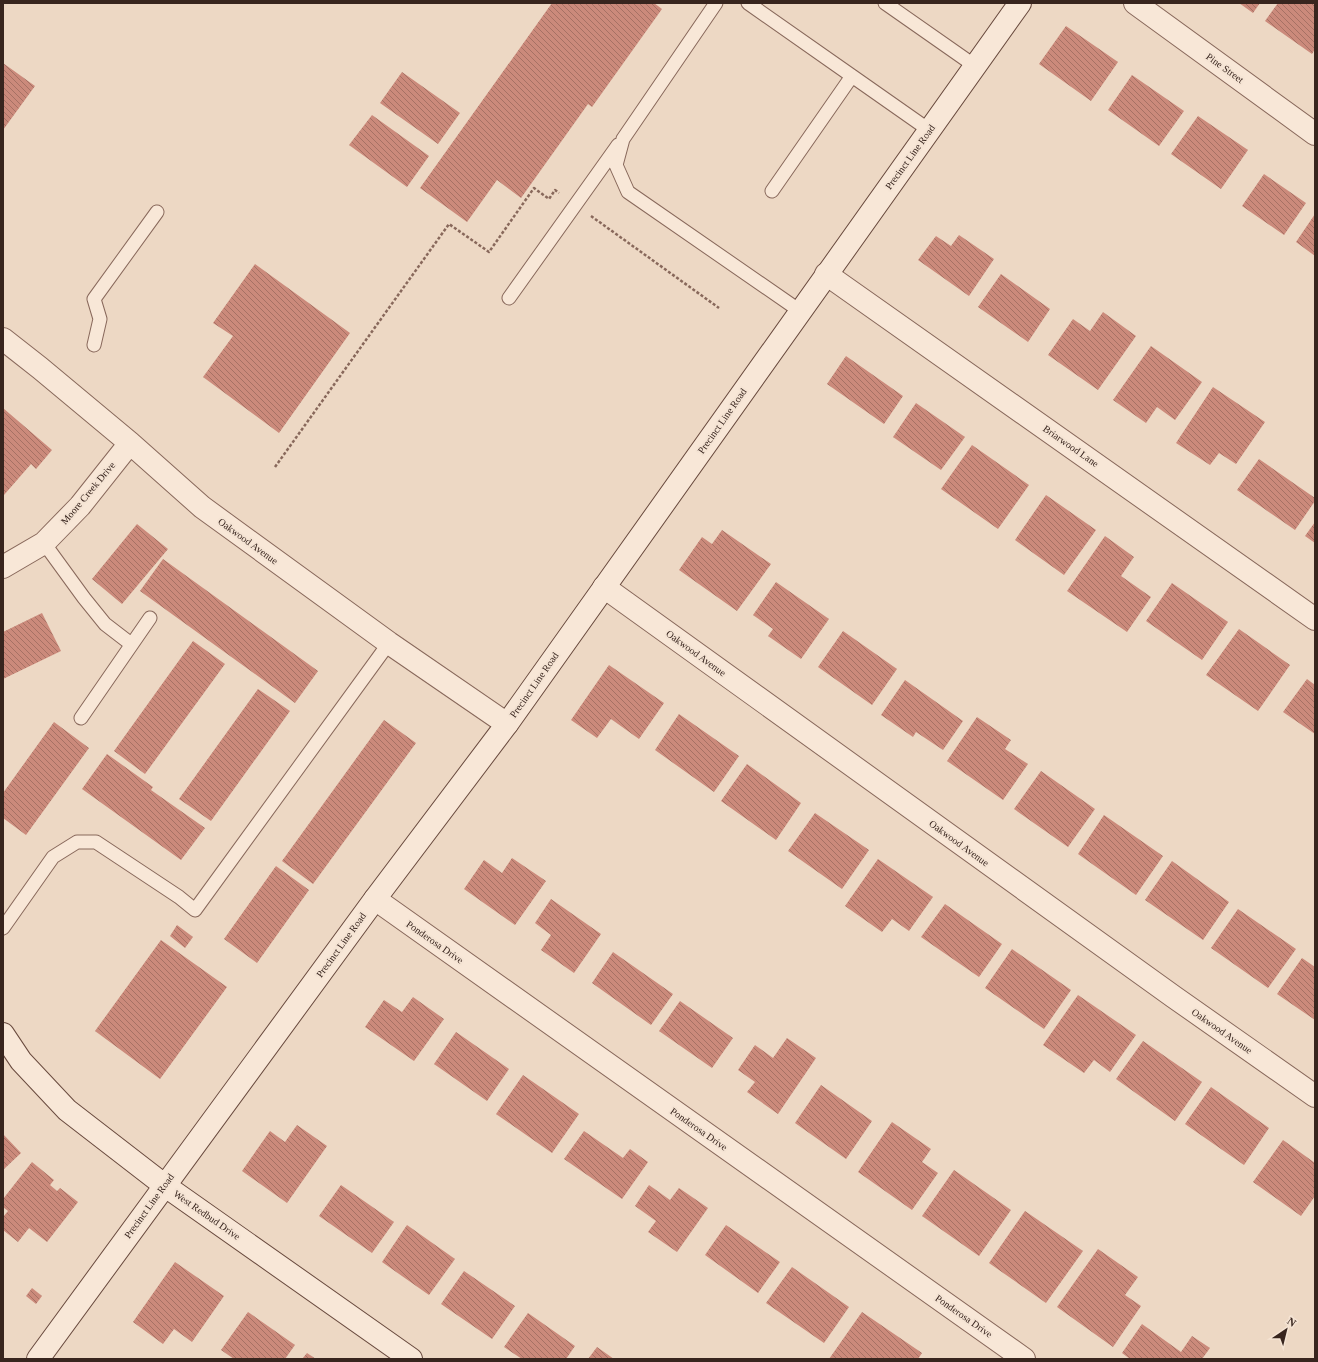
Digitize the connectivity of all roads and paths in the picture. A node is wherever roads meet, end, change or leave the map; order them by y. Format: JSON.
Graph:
{"nodes":[{"id":1,"x":716,"y":3,"type":"edge"},
{"id":2,"x":748,"y":3,"type":"edge"},
{"id":3,"x":885,"y":3,"type":"edge"},
{"id":4,"x":1020,"y":3,"type":"edge"},
{"id":5,"x":1134,"y":3,"type":"edge"},
{"id":6,"x":975,"y":66,"type":"junction"},
{"id":7,"x":852,"y":76,"type":"junction"},
{"id":8,"x":929,"y":130,"type":"junction"},
{"id":9,"x":1315,"y":134,"type":"edge"},
{"id":10,"x":623,"y":139,"type":"junction"},
{"id":11,"x":772,"y":191,"type":"dead end"},
{"id":12,"x":562,"y":195,"type":"dead end"},
{"id":13,"x":157,"y":212,"type":"dead end"},
{"id":14,"x":590,"y":216,"type":"dead end"},
{"id":15,"x":826,"y":274,"type":"junction"},
{"id":16,"x":509,"y":298,"type":"dead end"},
{"id":17,"x":720,"y":308,"type":"dead end"},
{"id":18,"x":800,"y":311,"type":"junction"},
{"id":19,"x":3,"y":340,"type":"edge"},
{"id":20,"x":94,"y":346,"type":"dead end"},
{"id":21,"x":130,"y":442,"type":"junction"},
{"id":22,"x":275,"y":467,"type":"dead end"},
{"id":23,"x":44,"y":543,"type":"junction"},
{"id":24,"x":3,"y":567,"type":"edge"},
{"id":25,"x":604,"y":587,"type":"junction"},
{"id":26,"x":150,"y":618,"type":"dead end"},
{"id":27,"x":1315,"y":619,"type":"edge"},
{"id":28,"x":389,"y":643,"type":"junction"},
{"id":29,"x":131,"y":644,"type":"junction"},
{"id":30,"x":81,"y":718,"type":"dead end"},
{"id":31,"x":507,"y":724,"type":"junction"},
{"id":32,"x":374,"y":899,"type":"junction"},
{"id":33,"x":3,"y":928,"type":"edge"},
{"id":34,"x":3,"y":1034,"type":"edge"},
{"id":35,"x":1315,"y":1096,"type":"edge"},
{"id":36,"x":164,"y":1185,"type":"junction"},
{"id":37,"x":38,"y":1359,"type":"edge"},
{"id":38,"x":411,"y":1359,"type":"edge"},
{"id":39,"x":1024,"y":1359,"type":"edge"}],
"edges":[{"from":1,"to":10,"type":"lane"},
{"from":2,"to":7,"type":"lane"},
{"from":3,"to":6,"type":"lane"},
{"from":4,"to":6,"type":"street","name":"Precinct Line Road"},
{"from":5,"to":9,"type":"street","name":"Pine Street"},
{"from":6,"to":8,"type":"street","name":"Precinct Line Road"},
{"from":7,"to":8,"type":"lane"},
{"from":7,"to":11,"type":"lane"},
{"from":8,"to":15,"type":"street","name":"Precinct Line Road"},
{"from":10,"to":16,"type":"lane"},
{"from":10,"to":18,"type":"lane"},
{"from":12,"to":22,"type":"path"},
{"from":13,"to":20,"type":"lane"},
{"from":14,"to":17,"type":"path"},
{"from":15,"to":18,"type":"street","name":"Precinct Line Road"},
{"from":15,"to":27,"type":"street","name":"Briarwood Lane"},
{"from":18,"to":25,"type":"street","name":"Precinct Line Road"},
{"from":19,"to":21,"type":"street","name":"Oakwood Avenue"},
{"from":21,"to":23,"type":"street","name":"Moore Creek Drive"},
{"from":21,"to":28,"type":"street","name":"Oakwood Avenue"},
{"from":23,"to":24,"type":"street","name":"Moore Creek Drive"},
{"from":23,"to":29,"type":"lane"},
{"from":25,"to":31,"type":"street","name":"Precinct Line Road"},
{"from":25,"to":35,"type":"street","name":"Oakwood Avenue"},
{"from":26,"to":29,"type":"lane"},
{"from":28,"to":31,"type":"street","name":"Oakwood Avenue"},
{"from":28,"to":33,"type":"lane"},
{"from":29,"to":30,"type":"lane"},
{"from":31,"to":32,"type":"street","name":"Precinct Line Road"},
{"from":32,"to":36,"type":"street","name":"Precinct Line Road"},
{"from":32,"to":39,"type":"street","name":"Ponderosa Drive"},
{"from":34,"to":36,"type":"street","name":"West Redbud Drive"},
{"from":36,"to":37,"type":"street","name":"Precinct Line Road"},
{"from":36,"to":38,"type":"street","name":"West Redbud Drive"}]}
